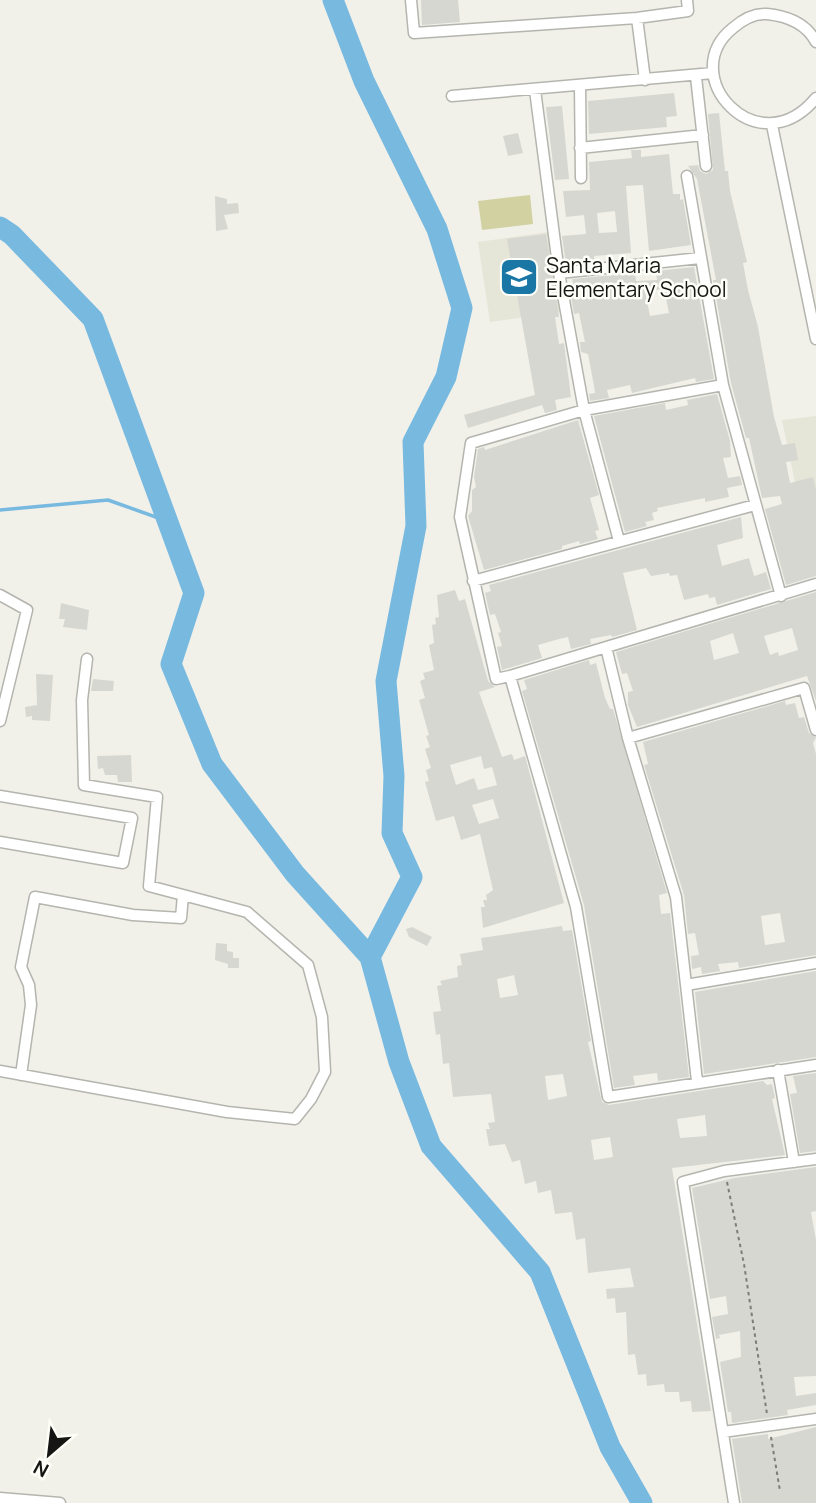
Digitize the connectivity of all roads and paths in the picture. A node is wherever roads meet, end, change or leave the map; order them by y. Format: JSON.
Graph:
{"nodes":[{"id":1,"x":411,"y":0,"type":"edge"},
{"id":2,"x":687,"y":0,"type":"edge"},
{"id":3,"x":760,"y":0,"type":"edge"},
{"id":4,"x":761,"y":13,"type":"junction"},
{"id":5,"x":637,"y":18,"type":"junction"},
{"id":6,"x":816,"y":42,"type":"edge"},
{"id":7,"x":713,"y":73,"type":"junction"},
{"id":8,"x":696,"y":76,"type":"junction"},
{"id":9,"x":645,"y":80,"type":"junction"},
{"id":10,"x":580,"y":85,"type":"junction"},
{"id":11,"x":535,"y":90,"type":"junction"},
{"id":12,"x":453,"y":96,"type":"dead end"},
{"id":13,"x":816,"y":98,"type":"edge"},
{"id":14,"x":772,"y":125,"type":"junction"},
{"id":15,"x":703,"y":135,"type":"junction"},
{"id":16,"x":580,"y":148,"type":"junction"},
{"id":17,"x":706,"y":166,"type":"dead end"},
{"id":18,"x":687,"y":176,"type":"dead end"},
{"id":19,"x":581,"y":178,"type":"dead end"},
{"id":20,"x":699,"y":258,"type":"junction"},
{"id":21,"x":559,"y":273,"type":"junction"},
{"id":22,"x":816,"y":339,"type":"edge"},
{"id":23,"x":723,"y":385,"type":"junction"},
{"id":24,"x":584,"y":410,"type":"junction"},
{"id":25,"x":755,"y":505,"type":"junction"},
{"id":26,"x":619,"y":541,"type":"junction"},
{"id":27,"x":473,"y":581,"type":"junction"},
{"id":28,"x":816,"y":584,"type":"edge"},
{"id":29,"x":0,"y":595,"type":"edge"},
{"id":30,"x":781,"y":596,"type":"junction"},
{"id":31,"x":606,"y":648,"type":"junction"},
{"id":32,"x":87,"y":659,"type":"dead end"},
{"id":33,"x":510,"y":676,"type":"junction"},
{"id":34,"x":4,"y":690,"type":"edge"},
{"id":35,"x":0,"y":721,"type":"edge"},
{"id":36,"x":816,"y":730,"type":"edge"},
{"id":37,"x":628,"y":738,"type":"junction"},
{"id":38,"x":0,"y":796,"type":"edge"},
{"id":39,"x":0,"y":842,"type":"edge"},
{"id":40,"x":183,"y":895,"type":"junction"},
{"id":41,"x":816,"y":963,"type":"edge"},
{"id":42,"x":686,"y":985,"type":"junction"},
{"id":43,"x":816,"y":1065,"type":"edge"},
{"id":44,"x":778,"y":1070,"type":"junction"},
{"id":45,"x":0,"y":1071,"type":"edge"},
{"id":46,"x":21,"y":1075,"type":"junction"},
{"id":47,"x":697,"y":1081,"type":"junction"},
{"id":48,"x":816,"y":1159,"type":"edge"},
{"id":49,"x":794,"y":1162,"type":"junction"},
{"id":50,"x":724,"y":1171,"type":"junction"},
{"id":51,"x":816,"y":1419,"type":"edge"},
{"id":52,"x":769,"y":1425,"type":"junction"},
{"id":53,"x":723,"y":1432,"type":"junction"},
{"id":54,"x":780,"y":1491,"type":"dead end"},
{"id":55,"x":0,"y":1498,"type":"edge"},
{"id":56,"x":47,"y":1503,"type":"edge"},
{"id":57,"x":60,"y":1503,"type":"edge"},
{"id":58,"x":734,"y":1503,"type":"edge"}],
"edges":[{"from":1,"to":5,"type":"street"},
{"from":2,"to":5,"type":"street"},
{"from":3,"to":4,"type":"street"},
{"from":4,"to":6,"type":"street"},
{"from":4,"to":7,"type":"street"},
{"from":5,"to":9,"type":"street"},
{"from":7,"to":8,"type":"street"},
{"from":7,"to":14,"type":"street"},
{"from":8,"to":9,"type":"street"},
{"from":8,"to":15,"type":"street"},
{"from":9,"to":10,"type":"street"},
{"from":10,"to":11,"type":"street"},
{"from":10,"to":16,"type":"street"},
{"from":11,"to":12,"type":"street"},
{"from":11,"to":21,"type":"street"},
{"from":13,"to":14,"type":"street"},
{"from":14,"to":22,"type":"street"},
{"from":15,"to":16,"type":"street"},
{"from":15,"to":17,"type":"street"},
{"from":16,"to":19,"type":"street"},
{"from":18,"to":20,"type":"street"},
{"from":20,"to":21,"type":"street"},
{"from":20,"to":23,"type":"street"},
{"from":21,"to":24,"type":"street"},
{"from":23,"to":24,"type":"street"},
{"from":23,"to":25,"type":"street"},
{"from":24,"to":26,"type":"street"},
{"from":24,"to":27,"type":"street"},
{"from":25,"to":26,"type":"street"},
{"from":25,"to":30,"type":"street"},
{"from":26,"to":27,"type":"street"},
{"from":27,"to":33,"type":"street"},
{"from":28,"to":30,"type":"street"},
{"from":29,"to":34,"type":"street"},
{"from":30,"to":31,"type":"street"},
{"from":31,"to":33,"type":"street"},
{"from":31,"to":37,"type":"street"},
{"from":32,"to":40,"type":"street"},
{"from":33,"to":47,"type":"street"},
{"from":34,"to":35,"type":"street"},
{"from":36,"to":37,"type":"street"},
{"from":37,"to":42,"type":"street"},
{"from":38,"to":39,"type":"street"},
{"from":40,"to":46,"type":"street"},
{"from":40,"to":46,"type":"street"},
{"from":41,"to":42,"type":"street"},
{"from":42,"to":47,"type":"street"},
{"from":43,"to":44,"type":"street"},
{"from":44,"to":47,"type":"street"},
{"from":44,"to":49,"type":"street"},
{"from":45,"to":46,"type":"street"},
{"from":48,"to":49,"type":"street"},
{"from":49,"to":50,"type":"street"},
{"from":50,"to":52,"type":"path"},
{"from":50,"to":53,"type":"street"},
{"from":51,"to":52,"type":"street"},
{"from":52,"to":53,"type":"street"},
{"from":52,"to":54,"type":"path"},
{"from":53,"to":58,"type":"street"},
{"from":55,"to":56,"type":"street"},
{"from":56,"to":57,"type":"street"}]}
